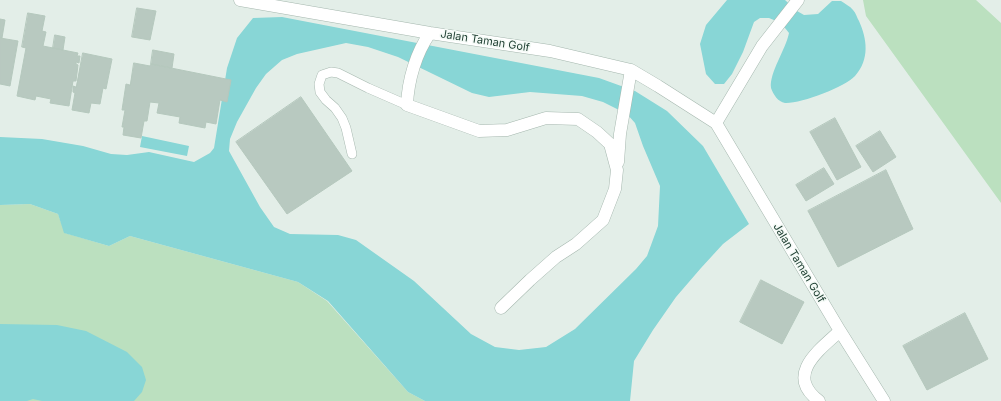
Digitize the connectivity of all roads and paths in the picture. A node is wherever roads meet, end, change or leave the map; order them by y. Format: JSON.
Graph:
{"nodes":[{"id":1,"x":240,"y":0,"type":"edge"},
{"id":2,"x":795,"y":3,"type":"edge"},
{"id":3,"x":427,"y":37,"type":"junction"},
{"id":4,"x":631,"y":70,"type":"junction"},
{"id":5,"x":408,"y":99,"type":"junction"},
{"id":6,"x":716,"y":123,"type":"junction"},
{"id":7,"x":352,"y":154,"type":"dead end"},
{"id":8,"x":617,"y":170,"type":"junction"},
{"id":9,"x":501,"y":308,"type":"dead end"},
{"id":10,"x":840,"y":332,"type":"junction"},
{"id":11,"x":880,"y":400,"type":"edge"},
{"id":12,"x":819,"y":401,"type":"edge"}],
"edges":[{"from":1,"to":3,"type":"street","name":"Jalan Taman Golf"},
{"from":2,"to":6,"type":"street"},
{"from":3,"to":4,"type":"street","name":"Jalan Taman Golf"},
{"from":3,"to":5,"type":"street"},
{"from":4,"to":6,"type":"street","name":"Jalan Taman Golf"},
{"from":4,"to":8,"type":"street"},
{"from":5,"to":7,"type":"lane"},
{"from":5,"to":8,"type":"street"},
{"from":6,"to":10,"type":"street","name":"Jalan Taman Golf"},
{"from":8,"to":9,"type":"street"},
{"from":10,"to":11,"type":"street","name":"Jalan Taman Golf"},
{"from":10,"to":12,"type":"street"}]}
